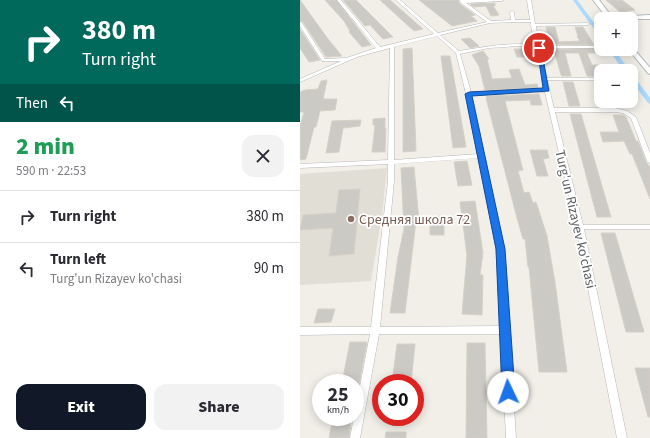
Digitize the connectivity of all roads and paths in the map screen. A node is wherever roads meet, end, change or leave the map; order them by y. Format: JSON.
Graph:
{"nodes":[{"id":1,"x":339,"y":0,"type":"edge"},
{"id":2,"x":398,"y":0,"type":"edge"},
{"id":3,"x":502,"y":0,"type":"edge"},
{"id":4,"x":529,"y":0,"type":"edge"},
{"id":5,"x":590,"y":0,"type":"edge"},
{"id":6,"x":596,"y":0,"type":"edge"},
{"id":7,"x":461,"y":1,"type":"edge"},
{"id":8,"x":512,"y":12,"type":"dead end"},
{"id":9,"x":602,"y":12,"type":"edge"},
{"id":10,"x":604,"y":12,"type":"edge"},
{"id":11,"x":638,"y":18,"type":"edge"},
{"id":12,"x":650,"y":18,"type":"edge"},
{"id":13,"x":638,"y":19,"type":"edge"},
{"id":14,"x":513,"y":21,"type":"junction"},
{"id":15,"x":490,"y":22,"type":"junction"},
{"id":16,"x":300,"y":23,"type":"edge"},
{"id":17,"x":532,"y":23,"type":"junction"},
{"id":18,"x":588,"y":24,"type":"dead end"},
{"id":19,"x":438,"y":34,"type":"junction"},
{"id":20,"x":392,"y":45,"type":"junction"},
{"id":21,"x":593,"y":47,"type":"dead end"},
{"id":22,"x":379,"y":48,"type":"junction"},
{"id":23,"x":539,"y":48,"type":"junction"},
{"id":24,"x":638,"y":49,"type":"edge"},
{"id":25,"x":458,"y":53,"type":"junction"},
{"id":26,"x":637,"y":56,"type":"edge"},
{"id":27,"x":350,"y":58,"type":"junction"},
{"id":28,"x":650,"y":63,"type":"edge"},
{"id":29,"x":650,"y":72,"type":"edge"},
{"id":30,"x":544,"y":79,"type":"junction"},
{"id":31,"x":594,"y":79,"type":"edge"},
{"id":32,"x":300,"y":81,"type":"edge"},
{"id":33,"x":547,"y":90,"type":"junction"},
{"id":34,"x":469,"y":94,"type":"junction"},
{"id":35,"x":552,"y":110,"type":"junction"},
{"id":36,"x":480,"y":156,"type":"junction"},
{"id":37,"x":650,"y":160,"type":"edge"},
{"id":38,"x":392,"y":162,"type":"junction"},
{"id":39,"x":300,"y":166,"type":"edge"},
{"id":40,"x":580,"y":227,"type":"junction"},
{"id":41,"x":650,"y":227,"type":"edge"},
{"id":42,"x":505,"y":330,"type":"junction"},
{"id":43,"x":300,"y":331,"type":"edge"},
{"id":44,"x":375,"y":331,"type":"junction"},
{"id":45,"x":355,"y":438,"type":"edge"},
{"id":46,"x":511,"y":438,"type":"edge"},
{"id":47,"x":622,"y":438,"type":"edge"}],
"edges":[{"from":1,"to":22,"type":"street"},
{"from":2,"to":19,"type":"street"},
{"from":3,"to":7,"type":"street"},
{"from":4,"to":17,"type":"street","name":"Turg'un Rizayev ko'chasi"},
{"from":5,"to":9,"type":"main road"},
{"from":6,"to":10,"type":"main road"},
{"from":7,"to":15,"type":"street"},
{"from":8,"to":14,"type":"street"},
{"from":11,"to":12,"type":"main road"},
{"from":12,"to":13,"type":"main road"},
{"from":14,"to":15,"type":"street"},
{"from":14,"to":17,"type":"street"},
{"from":15,"to":19,"type":"street"},
{"from":16,"to":27,"type":"street"},
{"from":17,"to":18,"type":"street"},
{"from":17,"to":23,"type":"street","name":"Turg'un Rizayev ko'chasi"},
{"from":19,"to":20,"type":"street"},
{"from":19,"to":25,"type":"street"},
{"from":20,"to":22,"type":"street"},
{"from":20,"to":38,"type":"street"},
{"from":21,"to":23,"type":"street"},
{"from":22,"to":27,"type":"street"},
{"from":23,"to":25,"type":"street"},
{"from":23,"to":30,"type":"street","name":"Turg'un Rizayev ko'chasi"},
{"from":24,"to":28,"type":"main road"},
{"from":25,"to":34,"type":"street"},
{"from":26,"to":29,"type":"main road"},
{"from":27,"to":32,"type":"street"},
{"from":30,"to":31,"type":"street"},
{"from":30,"to":33,"type":"street","name":"Turg'un Rizayev ko'chasi"},
{"from":33,"to":34,"type":"street"},
{"from":33,"to":35,"type":"street","name":"Turg'un Rizayev ko'chasi"},
{"from":34,"to":36,"type":"street"},
{"from":35,"to":37,"type":"street"},
{"from":35,"to":40,"type":"street","name":"Turg'un Rizayev ko'chasi"},
{"from":36,"to":38,"type":"street"},
{"from":36,"to":42,"type":"street"},
{"from":38,"to":39,"type":"street"},
{"from":38,"to":44,"type":"street"},
{"from":40,"to":41,"type":"street"},
{"from":40,"to":47,"type":"street","name":"Turg'un Rizayev ko'chasi"},
{"from":42,"to":44,"type":"street"},
{"from":42,"to":46,"type":"street"},
{"from":43,"to":44,"type":"street"},
{"from":44,"to":45,"type":"street"}]}
